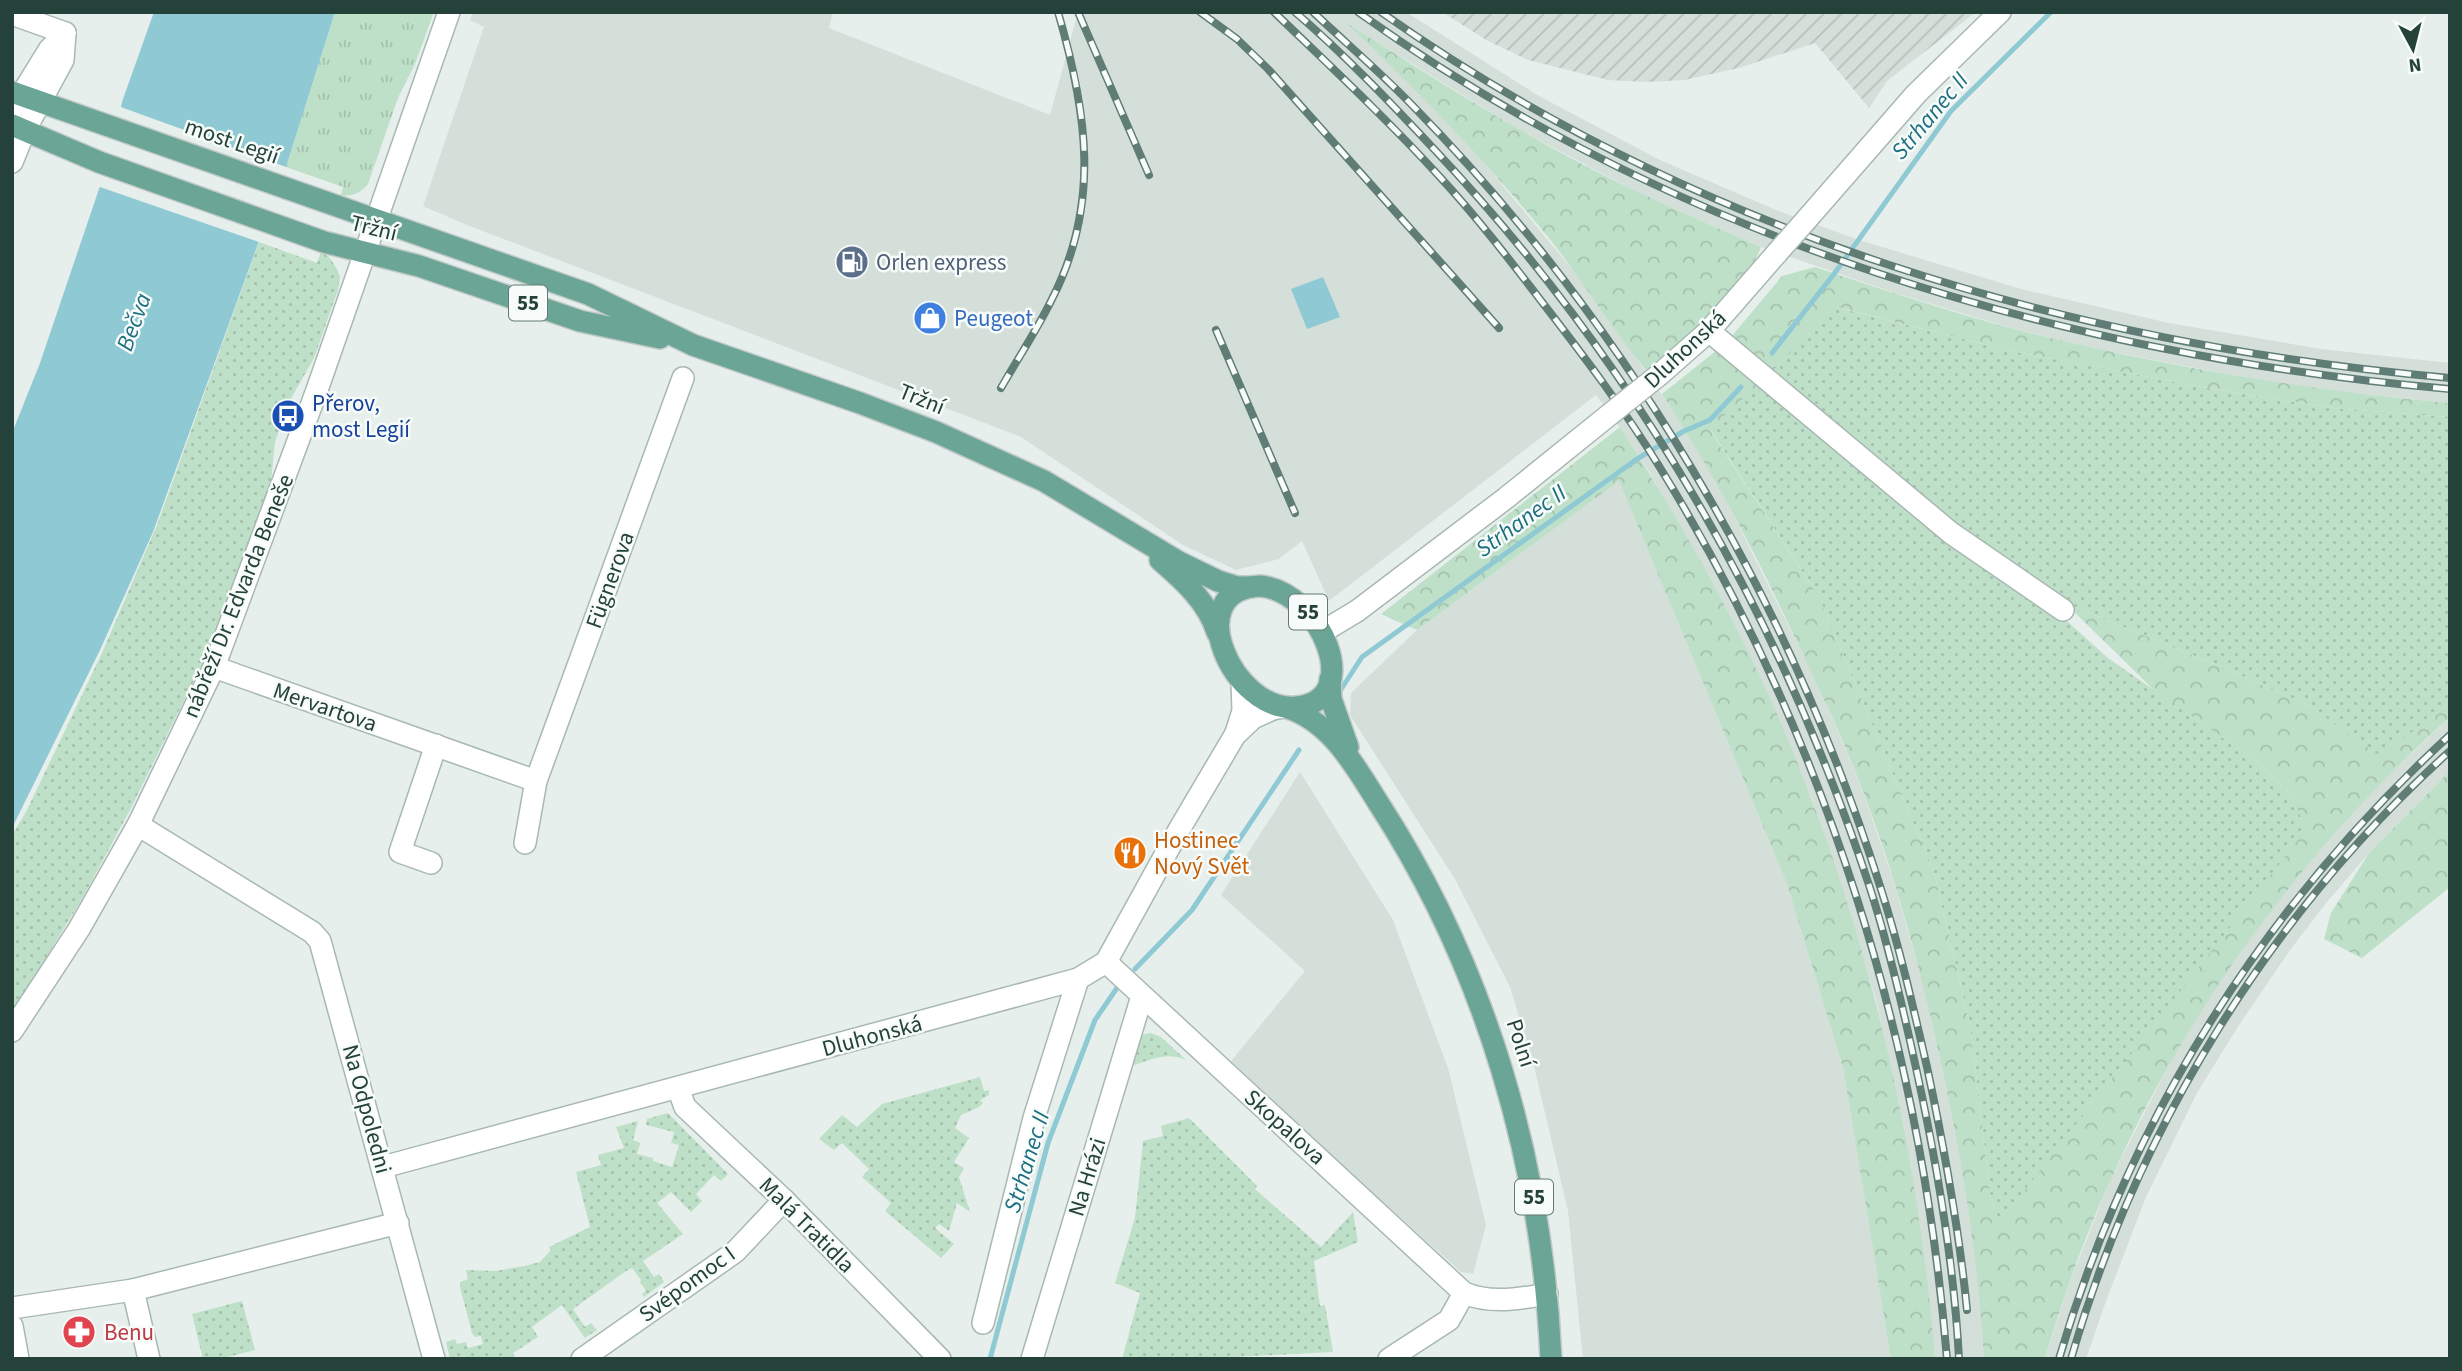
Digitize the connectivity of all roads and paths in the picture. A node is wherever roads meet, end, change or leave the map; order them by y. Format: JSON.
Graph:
{"nodes":[{"id":1,"x":449,"y":12,"type":"edge"},
{"id":2,"x":2000,"y":12,"type":"edge"},
{"id":3,"x":12,"y":14,"type":"edge"},
{"id":4,"x":21,"y":100,"type":"edge"},
{"id":5,"x":18,"y":127,"type":"edge"},
{"id":6,"x":12,"y":162,"type":"edge"},
{"id":7,"x":337,"y":206,"type":"joint"},
{"id":8,"x":376,"y":219,"type":"junction"},
{"id":9,"x":365,"y":252,"type":"junction"},
{"id":10,"x":1709,"y":331,"type":"junction"},
{"id":11,"x":693,"y":345,"type":"junction"},
{"id":12,"x":683,"y":378,"type":"dead end"},
{"id":13,"x":1121,"y":527,"type":"junction"},
{"id":14,"x":1251,"y":587,"type":"junction"},
{"id":15,"x":2063,"y":610,"type":"dead end"},
{"id":16,"x":1322,"y":632,"type":"junction"},
{"id":17,"x":1218,"y":635,"type":"junction"},
{"id":18,"x":214,"y":667,"type":"junction"},
{"id":19,"x":1330,"y":679,"type":"junction"},
{"id":20,"x":1242,"y":682,"type":"junction"},
{"id":21,"x":1285,"y":707,"type":"junction"},
{"id":22,"x":1235,"y":736,"type":"junction"},
{"id":23,"x":436,"y":745,"type":"junction"},
{"id":24,"x":1358,"y":771,"type":"junction"},
{"id":25,"x":536,"y":781,"type":"junction"},
{"id":26,"x":138,"y":825,"type":"junction"},
{"id":27,"x":525,"y":844,"type":"dead end"},
{"id":28,"x":431,"y":863,"type":"dead end"},
{"id":29,"x":1105,"y":962,"type":"junction"},
{"id":30,"x":1078,"y":979,"type":"junction"},
{"id":31,"x":1142,"y":996,"type":"junction"},
{"id":32,"x":12,"y":1031,"type":"edge"},
{"id":33,"x":678,"y":1088,"type":"junction"},
{"id":34,"x":383,"y":1167,"type":"junction"},
{"id":35,"x":784,"y":1200,"type":"junction"},
{"id":36,"x":398,"y":1223,"type":"junction"},
{"id":37,"x":133,"y":1290,"type":"junction"},
{"id":38,"x":1464,"y":1293,"type":"junction"},
{"id":39,"x":1547,"y":1294,"type":"junction"},
{"id":40,"x":12,"y":1308,"type":"edge"},
{"id":41,"x":983,"y":1323,"type":"dead end"},
{"id":42,"x":12,"y":1326,"type":"edge"},
{"id":43,"x":18,"y":1359,"type":"edge"},
{"id":44,"x":149,"y":1359,"type":"edge"},
{"id":45,"x":435,"y":1359,"type":"edge"},
{"id":46,"x":582,"y":1359,"type":"edge"},
{"id":47,"x":940,"y":1359,"type":"edge"},
{"id":48,"x":1032,"y":1359,"type":"edge"},
{"id":49,"x":1389,"y":1359,"type":"edge"},
{"id":50,"x":1551,"y":1359,"type":"edge"}],
"edges":[{"from":1,"to":8,"type":"street","name":"nábřeží Dr. Edvarda Beneše"},
{"from":2,"to":10,"type":"street","name":"Dluhonská","bridge":true},
{"from":3,"to":4,"type":"street"},
{"from":4,"to":5,"type":"street"},
{"from":4,"to":7,"type":"main road","name":"most Legií","number":"55"},
{"from":5,"to":6,"type":"street"},
{"from":5,"to":9,"type":"main road","name":"Tržní","number":"55"},
{"from":7,"to":8,"type":"main road","name":"Tržní","number":"55"},
{"from":8,"to":9,"type":"street","name":"nábřeží Dr. Edvarda Beneše"},
{"from":8,"to":11,"type":"main road","name":"Tržní","number":"55"},
{"from":9,"to":11,"type":"main road","name":"Tržní","number":"55"},
{"from":9,"to":18,"type":"street","name":"nábřeží Dr. Edvarda Beneše"},
{"from":10,"to":15,"type":"street"},
{"from":10,"to":16,"type":"street","name":"Dluhonská","bridge":true},
{"from":11,"to":13,"type":"main road","name":"Tržní","number":"55"},
{"from":12,"to":25,"type":"street","name":"Fügnerova"},
{"from":13,"to":14,"type":"main road","name":"Tržní","number":"55"},
{"from":13,"to":17,"type":"main road","name":"Tržní","number":"55"},
{"from":14,"to":16,"type":"main road","number":"55"},
{"from":14,"to":17,"type":"main road"},
{"from":16,"to":19,"type":"main road","number":"55"},
{"from":17,"to":20,"type":"main road","number":"55"},
{"from":18,"to":23,"type":"street","name":"Mervartova"},
{"from":18,"to":26,"type":"street","name":"nábřeží Dr. Edvarda Beneše"},
{"from":19,"to":21,"type":"main road","name":"Dluhonská"},
{"from":19,"to":24,"type":"main road","name":"Polní","number":"55"},
{"from":20,"to":21,"type":"main road","number":"55"},
{"from":20,"to":22,"type":"street","name":"Dluhonská"},
{"from":21,"to":22,"type":"street","name":"Dluhonská"},
{"from":21,"to":24,"type":"main road","name":"Polní","number":"55"},
{"from":22,"to":29,"type":"street","name":"Dluhonská"},
{"from":23,"to":25,"type":"street","name":"Mervartova"},
{"from":23,"to":28,"type":"street"},
{"from":24,"to":39,"type":"main road","name":"Polní","number":"55"},
{"from":25,"to":27,"type":"street"},
{"from":26,"to":32,"type":"street","name":"nábřeží Dr. Edvarda Beneše"},
{"from":26,"to":34,"type":"street","name":"Na Odpoledni"},
{"from":29,"to":30,"type":"street","name":"Dluhonská"},
{"from":29,"to":31,"type":"street","name":"Skopalova"},
{"from":30,"to":33,"type":"street","name":"Dluhonská"},
{"from":30,"to":41,"type":"street"},
{"from":31,"to":38,"type":"street","name":"Skopalova"},
{"from":31,"to":48,"type":"street","name":"Na Hrázi"},
{"from":33,"to":34,"type":"street","name":"Dluhonská"},
{"from":33,"to":35,"type":"street","name":"Malá Tratidla"},
{"from":34,"to":36,"type":"street","name":"Na Odpoledni"},
{"from":35,"to":46,"type":"street","name":"Svépomoc I"},
{"from":35,"to":47,"type":"street","name":"Malá Tratidla"},
{"from":36,"to":37,"type":"street"},
{"from":36,"to":45,"type":"street","name":"Na Odpoledni"},
{"from":37,"to":40,"type":"street"},
{"from":37,"to":44,"type":"street"},
{"from":38,"to":39,"type":"street"},
{"from":38,"to":49,"type":"street"},
{"from":39,"to":50,"type":"main road","name":"Polní","number":"55"},
{"from":42,"to":43,"type":"street"}]}
